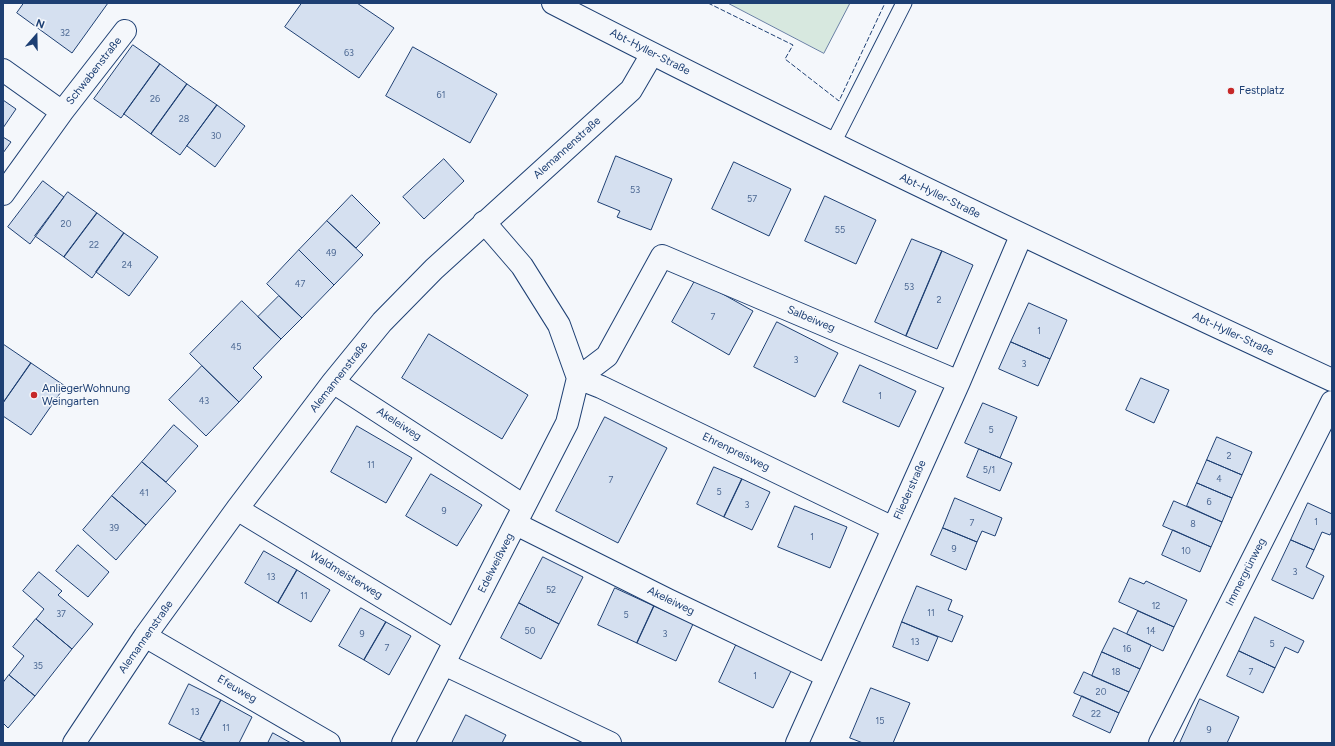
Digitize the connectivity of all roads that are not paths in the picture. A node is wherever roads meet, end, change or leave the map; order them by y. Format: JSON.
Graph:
{"nodes":[{"id":1,"x":553,"y":3,"type":"edge"},
{"id":2,"x":904,"y":3,"type":"edge"},
{"id":3,"x":125,"y":31,"type":"dead end"},
{"id":4,"x":652,"y":54,"type":"junction"},
{"id":5,"x":3,"y":70,"type":"edge"},
{"id":6,"x":62,"y":112,"type":"junction"},
{"id":7,"x":833,"y":143,"type":"junction"},
{"id":8,"x":3,"y":194,"type":"edge"},
{"id":9,"x":484,"y":222,"type":"junction"},
{"id":10,"x":1021,"y":236,"type":"junction"},
{"id":11,"x":578,"y":378,"type":"junction"},
{"id":12,"x":1332,"y":380,"type":"edge"},
{"id":13,"x":333,"y":382,"type":"junction"},
{"id":14,"x":959,"y":382,"type":"junction"},
{"id":15,"x":1332,"y":402,"type":"edge"},
{"id":16,"x":237,"y":509,"type":"junction"},
{"id":17,"x":520,"y":515,"type":"junction"},
{"id":18,"x":893,"y":528,"type":"junction"},
{"id":19,"x":146,"y":636,"type":"junction"},
{"id":20,"x":455,"y":641,"type":"junction"},
{"id":21,"x":444,"y":664,"type":"junction"},
{"id":22,"x":827,"y":676,"type":"junction"},
{"id":23,"x":74,"y":743,"type":"edge"},
{"id":24,"x":329,"y":743,"type":"edge"},
{"id":25,"x":403,"y":743,"type":"edge"},
{"id":26,"x":610,"y":743,"type":"edge"},
{"id":27,"x":797,"y":743,"type":"edge"},
{"id":28,"x":1160,"y":743,"type":"edge"}],
"edges":[{"from":1,"to":4,"type":"street","name":"Abt-Hyller-Straße"},
{"from":2,"to":7,"type":"lane"},
{"from":3,"to":6,"type":"street","name":"Schwabenstraße"},
{"from":4,"to":7,"type":"street","name":"Abt-Hyller-Straße"},
{"from":4,"to":9,"type":"street","name":"Alemannenstraße"},
{"from":5,"to":6,"type":"street","name":"Schwabenstraße"},
{"from":6,"to":8,"type":"street","name":"Schwabenstraße"},
{"from":7,"to":10,"type":"street","name":"Abt-Hyller-Straße"},
{"from":9,"to":11,"type":"street"},
{"from":9,"to":13,"type":"street","name":"Alemannenstraße"},
{"from":10,"to":12,"type":"street","name":"Abt-Hyller-Straße"},
{"from":10,"to":14,"type":"street","name":"Fliederstraße"},
{"from":11,"to":14,"type":"street","name":"Salbeiweg"},
{"from":11,"to":17,"type":"street","name":"Edelweißweg"},
{"from":11,"to":18,"type":"street","name":"Ehrenpreisweg"},
{"from":13,"to":16,"type":"street","name":"Alemannenstraße"},
{"from":13,"to":17,"type":"street","name":"Akeleiweg"},
{"from":14,"to":18,"type":"street","name":"Fliederstraße"},
{"from":15,"to":28,"type":"street","name":"Immergrünweg"},
{"from":16,"to":19,"type":"street","name":"Alemannenstraße"},
{"from":16,"to":20,"type":"street","name":"Waldmeisterweg"},
{"from":17,"to":20,"type":"street","name":"Edelweißweg"},
{"from":17,"to":22,"type":"street","name":"Akeleiweg"},
{"from":18,"to":22,"type":"street","name":"Fliederstraße"},
{"from":19,"to":23,"type":"street","name":"Alemannenstraße"},
{"from":19,"to":24,"type":"street","name":"Efeuweg"},
{"from":20,"to":21,"type":"street","name":"Edelweißweg"},
{"from":21,"to":25,"type":"street","name":"Edelweißweg"},
{"from":21,"to":26,"type":"street"},
{"from":22,"to":27,"type":"street","name":"Fliederstraße"}]}
